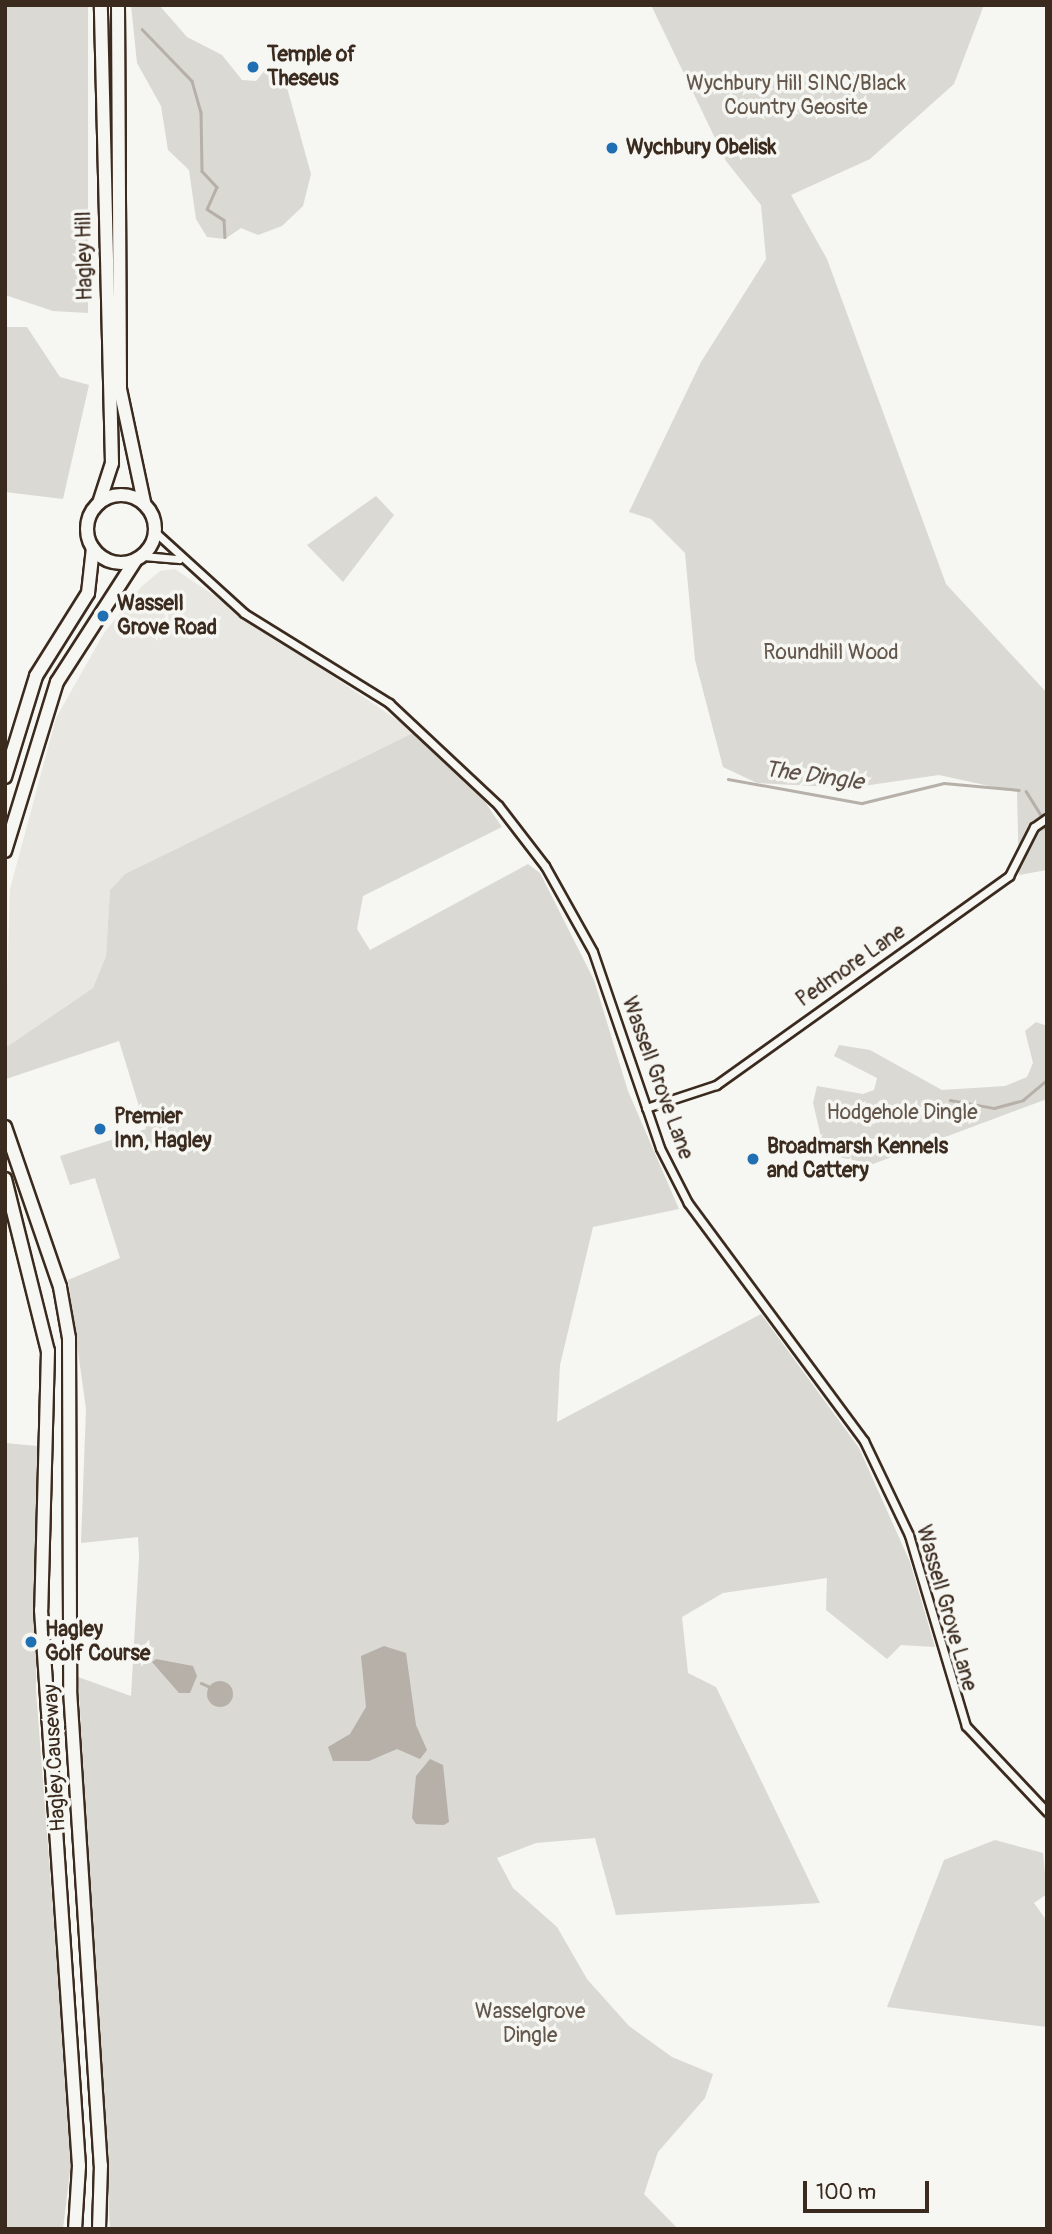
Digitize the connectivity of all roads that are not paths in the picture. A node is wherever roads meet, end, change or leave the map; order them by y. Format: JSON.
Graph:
{"nodes":[{"id":1,"x":101,"y":5,"type":"edge"},
{"id":2,"x":118,"y":5,"type":"edge"},
{"id":3,"x":144,"y":502,"type":"junction"},
{"id":4,"x":99,"y":503,"type":"junction"},
{"id":5,"x":154,"y":531,"type":"junction"},
{"id":6,"x":93,"y":548,"type":"junction"},
{"id":7,"x":139,"y":558,"type":"junction"},
{"id":8,"x":179,"y":559,"type":"junction"},
{"id":9,"x":5,"y":777,"type":"edge"},
{"id":10,"x":1047,"y":818,"type":"edge"},
{"id":11,"x":5,"y":850,"type":"edge"},
{"id":12,"x":646,"y":1108,"type":"junction"},
{"id":13,"x":5,"y":1127,"type":"edge"},
{"id":14,"x":5,"y":1179,"type":"edge"},
{"id":15,"x":1047,"y":1812,"type":"edge"},
{"id":16,"x":75,"y":2229,"type":"edge"},
{"id":17,"x":99,"y":2229,"type":"edge"}],
"edges":[{"from":1,"to":4,"type":"highway","name":"Hagley Hill"},
{"from":2,"to":3,"type":"highway","name":"Hagley Hill"},
{"from":3,"to":4,"type":"highway"},
{"from":3,"to":5,"type":"highway"},
{"from":4,"to":6,"type":"highway"},
{"from":5,"to":7,"type":"highway"},
{"from":5,"to":8,"type":"street","name":"Wassell Grove Lane"},
{"from":6,"to":7,"type":"highway"},
{"from":6,"to":9,"type":"highway"},
{"from":7,"to":8,"type":"street"},
{"from":7,"to":11,"type":"highway"},
{"from":8,"to":12,"type":"street","name":"Wassell Grove Lane"},
{"from":10,"to":12,"type":"street","name":"Pedmore Lane"},
{"from":12,"to":15,"type":"street","name":"Wassell Grove Lane"},
{"from":13,"to":17,"type":"highway","name":"Hagley Causeway"},
{"from":14,"to":16,"type":"highway","name":"Hagley Causeway"}]}
